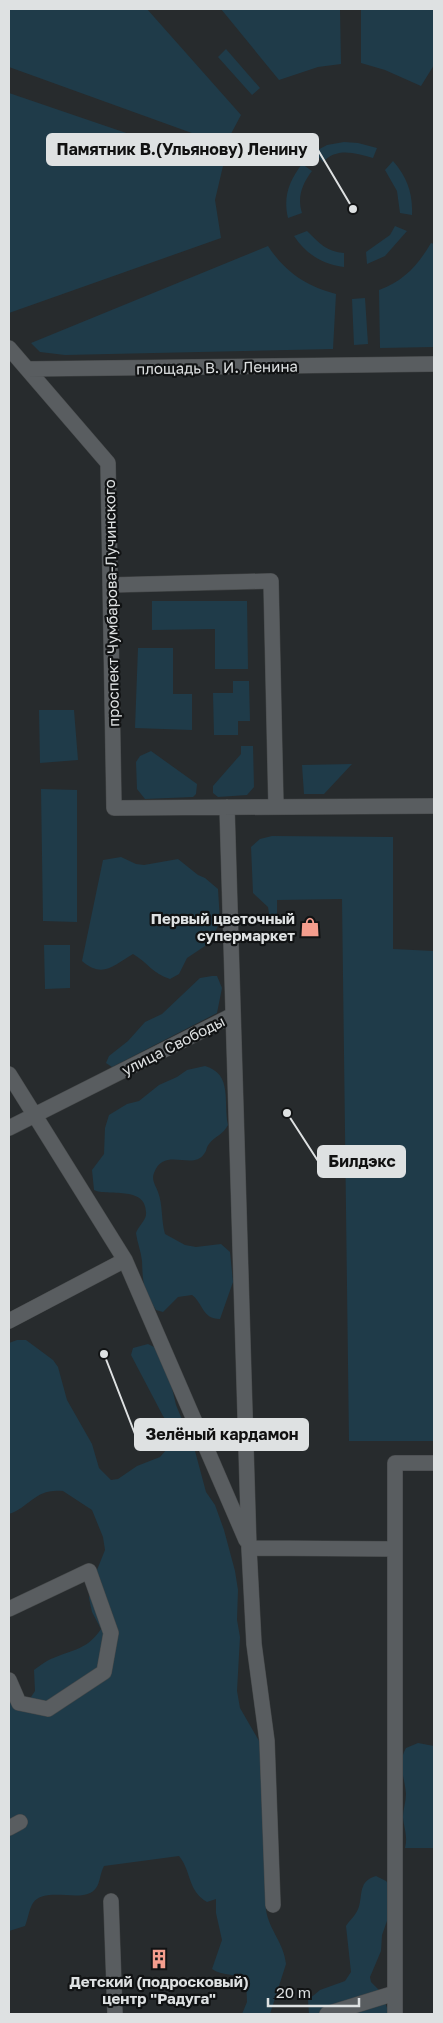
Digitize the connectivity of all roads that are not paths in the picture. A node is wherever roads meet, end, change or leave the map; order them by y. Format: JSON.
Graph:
{"nodes":[{"id":1,"x":9,"y":348,"type":"edge"},
{"id":2,"x":434,"y":364,"type":"edge"},
{"id":3,"x":27,"y":369,"type":"junction"},
{"id":4,"x":110,"y":585,"type":"junction"},
{"id":5,"x":434,"y":806,"type":"edge"},
{"id":6,"x":228,"y":807,"type":"junction"},
{"id":7,"x":276,"y":807,"type":"junction"},
{"id":8,"x":233,"y":1015,"type":"junction"},
{"id":9,"x":9,"y":1074,"type":"edge"},
{"id":10,"x":36,"y":1114,"type":"junction"},
{"id":11,"x":9,"y":1128,"type":"edge"},
{"id":12,"x":125,"y":1260,"type":"junction"},
{"id":13,"x":9,"y":1321,"type":"edge"},
{"id":14,"x":434,"y":1463,"type":"edge"},
{"id":15,"x":250,"y":1548,"type":"junction"},
{"id":16,"x":395,"y":1549,"type":"junction"},
{"id":17,"x":9,"y":1609,"type":"edge"},
{"id":18,"x":9,"y":1680,"type":"edge"},
{"id":19,"x":111,"y":1901,"type":"dead end"},
{"id":20,"x":273,"y":1905,"type":"dead end"},
{"id":21,"x":395,"y":1993,"type":"junction"},
{"id":22,"x":115,"y":2014,"type":"edge"},
{"id":23,"x":327,"y":2014,"type":"edge"},
{"id":24,"x":395,"y":2014,"type":"edge"}],
"edges":[{"from":1,"to":3,"type":"street"},
{"from":2,"to":3,"type":"street","name":"площадь В. И. Ленина"},
{"from":3,"to":4,"type":"street","name":"проспект Чумбарова-Лучинского"},
{"from":4,"to":6,"type":"street","name":"проспект Чумбарова-Лучинского"},
{"from":4,"to":7,"type":"street"},
{"from":5,"to":7,"type":"street"},
{"from":6,"to":7,"type":"street"},
{"from":6,"to":8,"type":"street","name":"улица Свободы"},
{"from":8,"to":10,"type":"street","name":"улица Свободы"},
{"from":8,"to":15,"type":"street"},
{"from":9,"to":10,"type":"street"},
{"from":10,"to":11,"type":"street","name":"улица Свободы"},
{"from":10,"to":12,"type":"street"},
{"from":12,"to":13,"type":"street"},
{"from":12,"to":15,"type":"street"},
{"from":14,"to":16,"type":"street"},
{"from":15,"to":16,"type":"street"},
{"from":15,"to":20,"type":"street"},
{"from":16,"to":21,"type":"street"},
{"from":17,"to":18,"type":"street"},
{"from":19,"to":22,"type":"street"},
{"from":21,"to":23,"type":"street"},
{"from":21,"to":24,"type":"street"}]}
